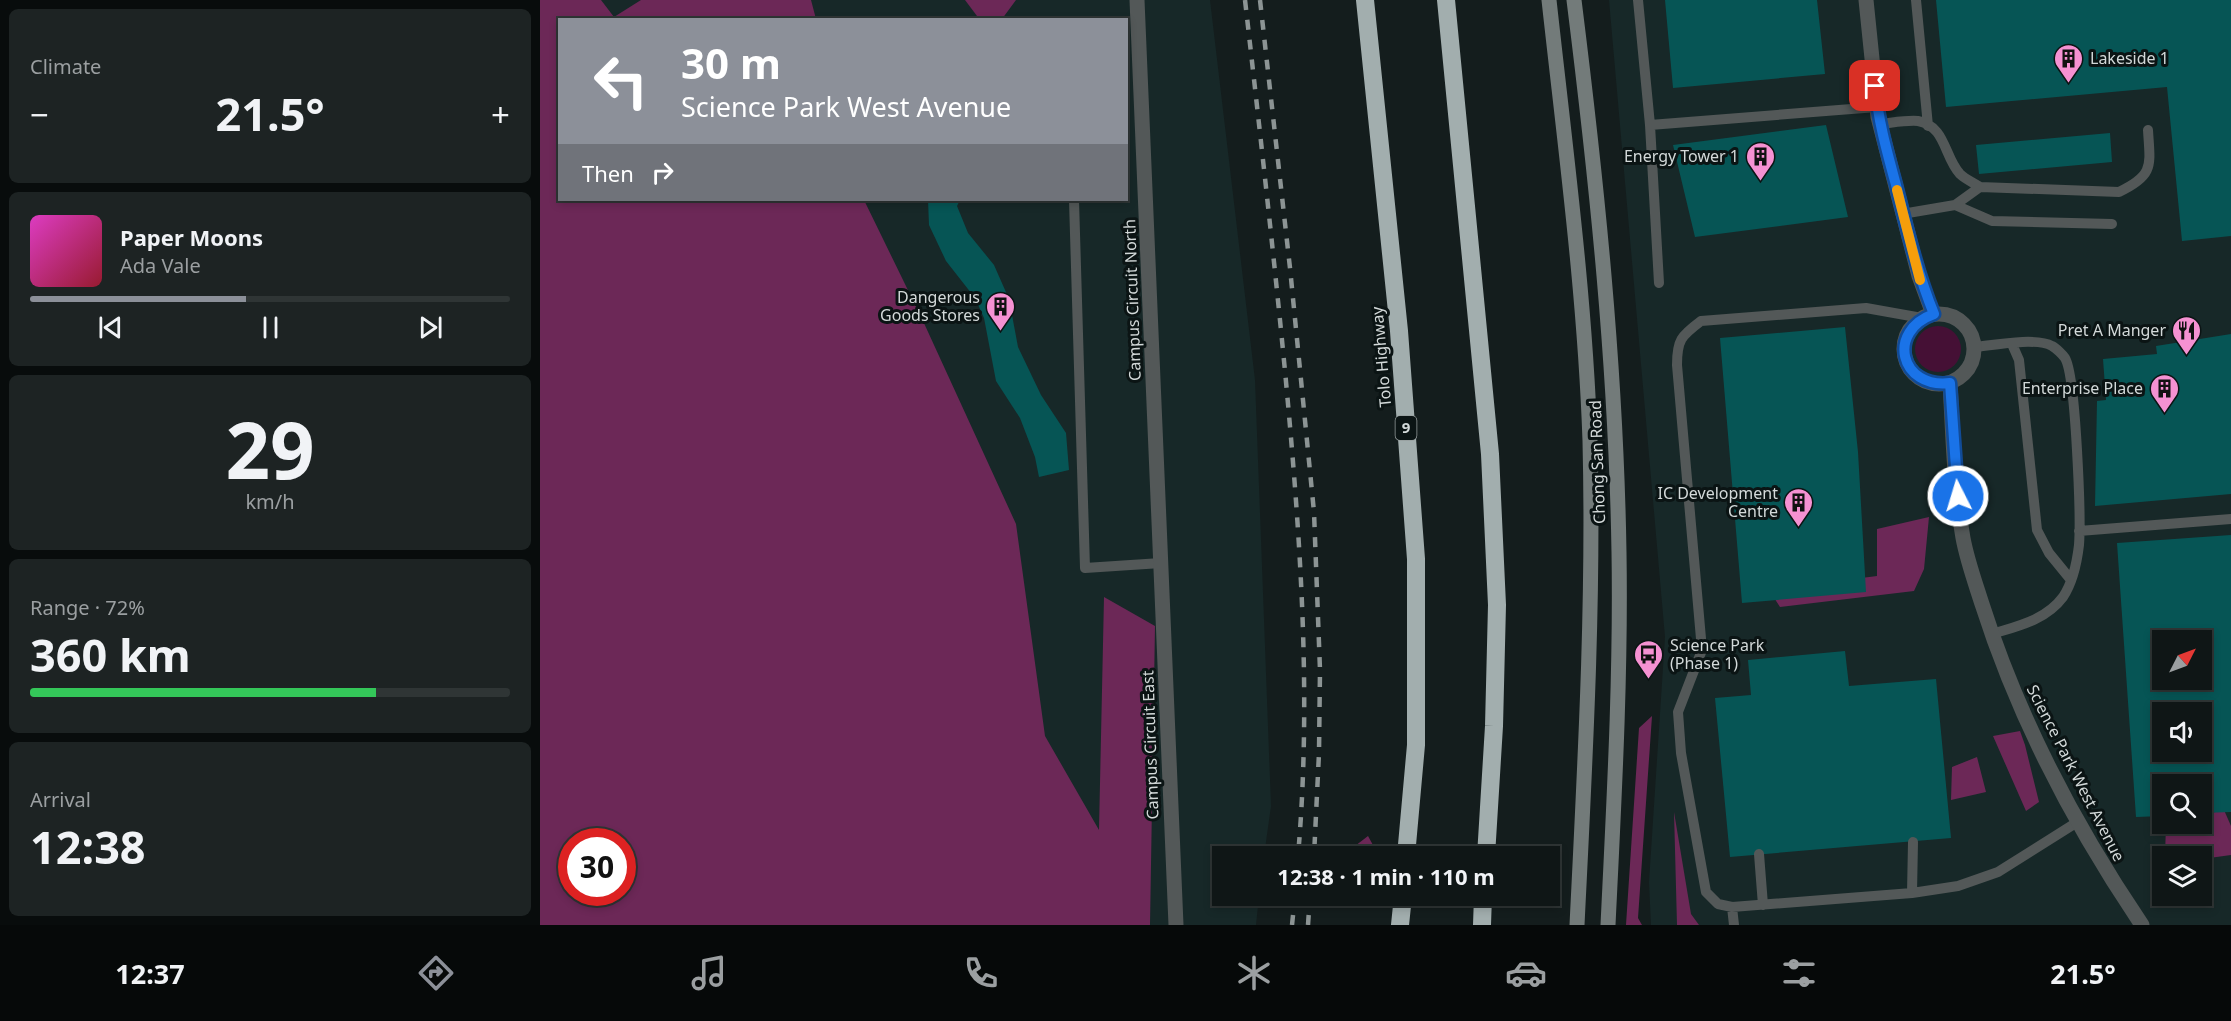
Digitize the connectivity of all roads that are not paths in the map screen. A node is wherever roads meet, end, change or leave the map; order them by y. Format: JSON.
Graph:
{"nodes":[{"id":1,"x":1137,"y":0,"type":"edge"},
{"id":2,"x":1365,"y":0,"type":"edge"},
{"id":3,"x":1446,"y":0,"type":"edge"},
{"id":4,"x":1549,"y":0,"type":"edge"},
{"id":5,"x":1574,"y":0,"type":"edge"},
{"id":6,"x":1638,"y":0,"type":"edge"},
{"id":7,"x":1866,"y":0,"type":"edge"},
{"id":8,"x":1916,"y":0,"type":"edge"},
{"id":9,"x":1877,"y":107,"type":"junction"},
{"id":10,"x":1880,"y":124,"type":"junction"},
{"id":11,"x":1650,"y":125,"type":"junction"},
{"id":12,"x":1928,"y":126,"type":"junction"},
{"id":13,"x":2148,"y":130,"type":"dead end"},
{"id":14,"x":1980,"y":187,"type":"junction"},
{"id":15,"x":1074,"y":201,"type":"edge"},
{"id":16,"x":1955,"y":205,"type":"junction"},
{"id":17,"x":1902,"y":214,"type":"junction"},
{"id":18,"x":2112,"y":224,"type":"dead end"},
{"id":19,"x":1659,"y":283,"type":"dead end"},
{"id":20,"x":1928,"y":316,"type":"junction"},
{"id":21,"x":2012,"y":344,"type":"junction"},
{"id":22,"x":1975,"y":347,"type":"junction"},
{"id":23,"x":1950,"y":383,"type":"junction"},
{"id":24,"x":2231,"y":519,"type":"edge"},
{"id":25,"x":2079,"y":531,"type":"junction"},
{"id":26,"x":1161,"y":564,"type":"junction"},
{"id":27,"x":2071,"y":580,"type":"junction"},
{"id":28,"x":1992,"y":634,"type":"junction"},
{"id":29,"x":2079,"y":821,"type":"junction"},
{"id":30,"x":1913,"y":842,"type":"dead end"},
{"id":31,"x":1407,"y":846,"type":"edge"},
{"id":32,"x":1487,"y":846,"type":"edge"},
{"id":33,"x":1759,"y":854,"type":"dead end"},
{"id":34,"x":1912,"y":893,"type":"junction"},
{"id":35,"x":1763,"y":905,"type":"junction"},
{"id":36,"x":1401,"y":906,"type":"edge"},
{"id":37,"x":1483,"y":906,"type":"edge"},
{"id":38,"x":1732,"y":907,"type":"junction"},
{"id":39,"x":1176,"y":925,"type":"edge"},
{"id":40,"x":1400,"y":925,"type":"edge"},
{"id":41,"x":1482,"y":925,"type":"edge"},
{"id":42,"x":1577,"y":925,"type":"edge"},
{"id":43,"x":1608,"y":925,"type":"edge"},
{"id":44,"x":1734,"y":925,"type":"edge"},
{"id":45,"x":2142,"y":925,"type":"edge"}],
"edges":[{"from":1,"to":26,"type":"street","name":"Campus Circuit North"},
{"from":2,"to":31,"type":"highway","name":"Tolo Highway","number":"9"},
{"from":3,"to":32,"type":"highway"},
{"from":4,"to":42,"type":"main road","name":"Chong San Road"},
{"from":5,"to":43,"type":"main road","name":"Chong San Road"},
{"from":6,"to":11,"type":"lane"},
{"from":7,"to":9,"type":"street"},
{"from":8,"to":12,"type":"lane"},
{"from":9,"to":10,"type":"street"},
{"from":9,"to":11,"type":"lane"},
{"from":10,"to":12,"type":"lane"},
{"from":10,"to":17,"type":"street"},
{"from":11,"to":19,"type":"lane"},
{"from":12,"to":14,"type":"lane"},
{"from":13,"to":14,"type":"lane"},
{"from":14,"to":16,"type":"lane"},
{"from":15,"to":26,"type":"lane"},
{"from":16,"to":17,"type":"lane"},
{"from":16,"to":18,"type":"lane"},
{"from":17,"to":20,"type":"street"},
{"from":20,"to":22,"type":"street"},
{"from":20,"to":23,"type":"street"},
{"from":20,"to":38,"type":"lane"},
{"from":21,"to":22,"type":"lane"},
{"from":21,"to":25,"type":"lane"},
{"from":21,"to":27,"type":"lane"},
{"from":22,"to":23,"type":"street"},
{"from":23,"to":28,"type":"street","name":"Science Park West Avenue"},
{"from":24,"to":25,"type":"lane"},
{"from":25,"to":27,"type":"lane"},
{"from":26,"to":39,"type":"street","name":"Campus Circuit East"},
{"from":27,"to":28,"type":"lane"},
{"from":28,"to":29,"type":"street","name":"Science Park West Avenue"},
{"from":29,"to":34,"type":"lane"},
{"from":29,"to":45,"type":"street","name":"Science Park West Avenue"},
{"from":30,"to":34,"type":"lane"},
{"from":33,"to":35,"type":"lane"},
{"from":34,"to":35,"type":"lane"},
{"from":35,"to":38,"type":"lane"},
{"from":36,"to":40,"type":"highway"},
{"from":37,"to":41,"type":"highway"},
{"from":38,"to":44,"type":"lane"}]}
